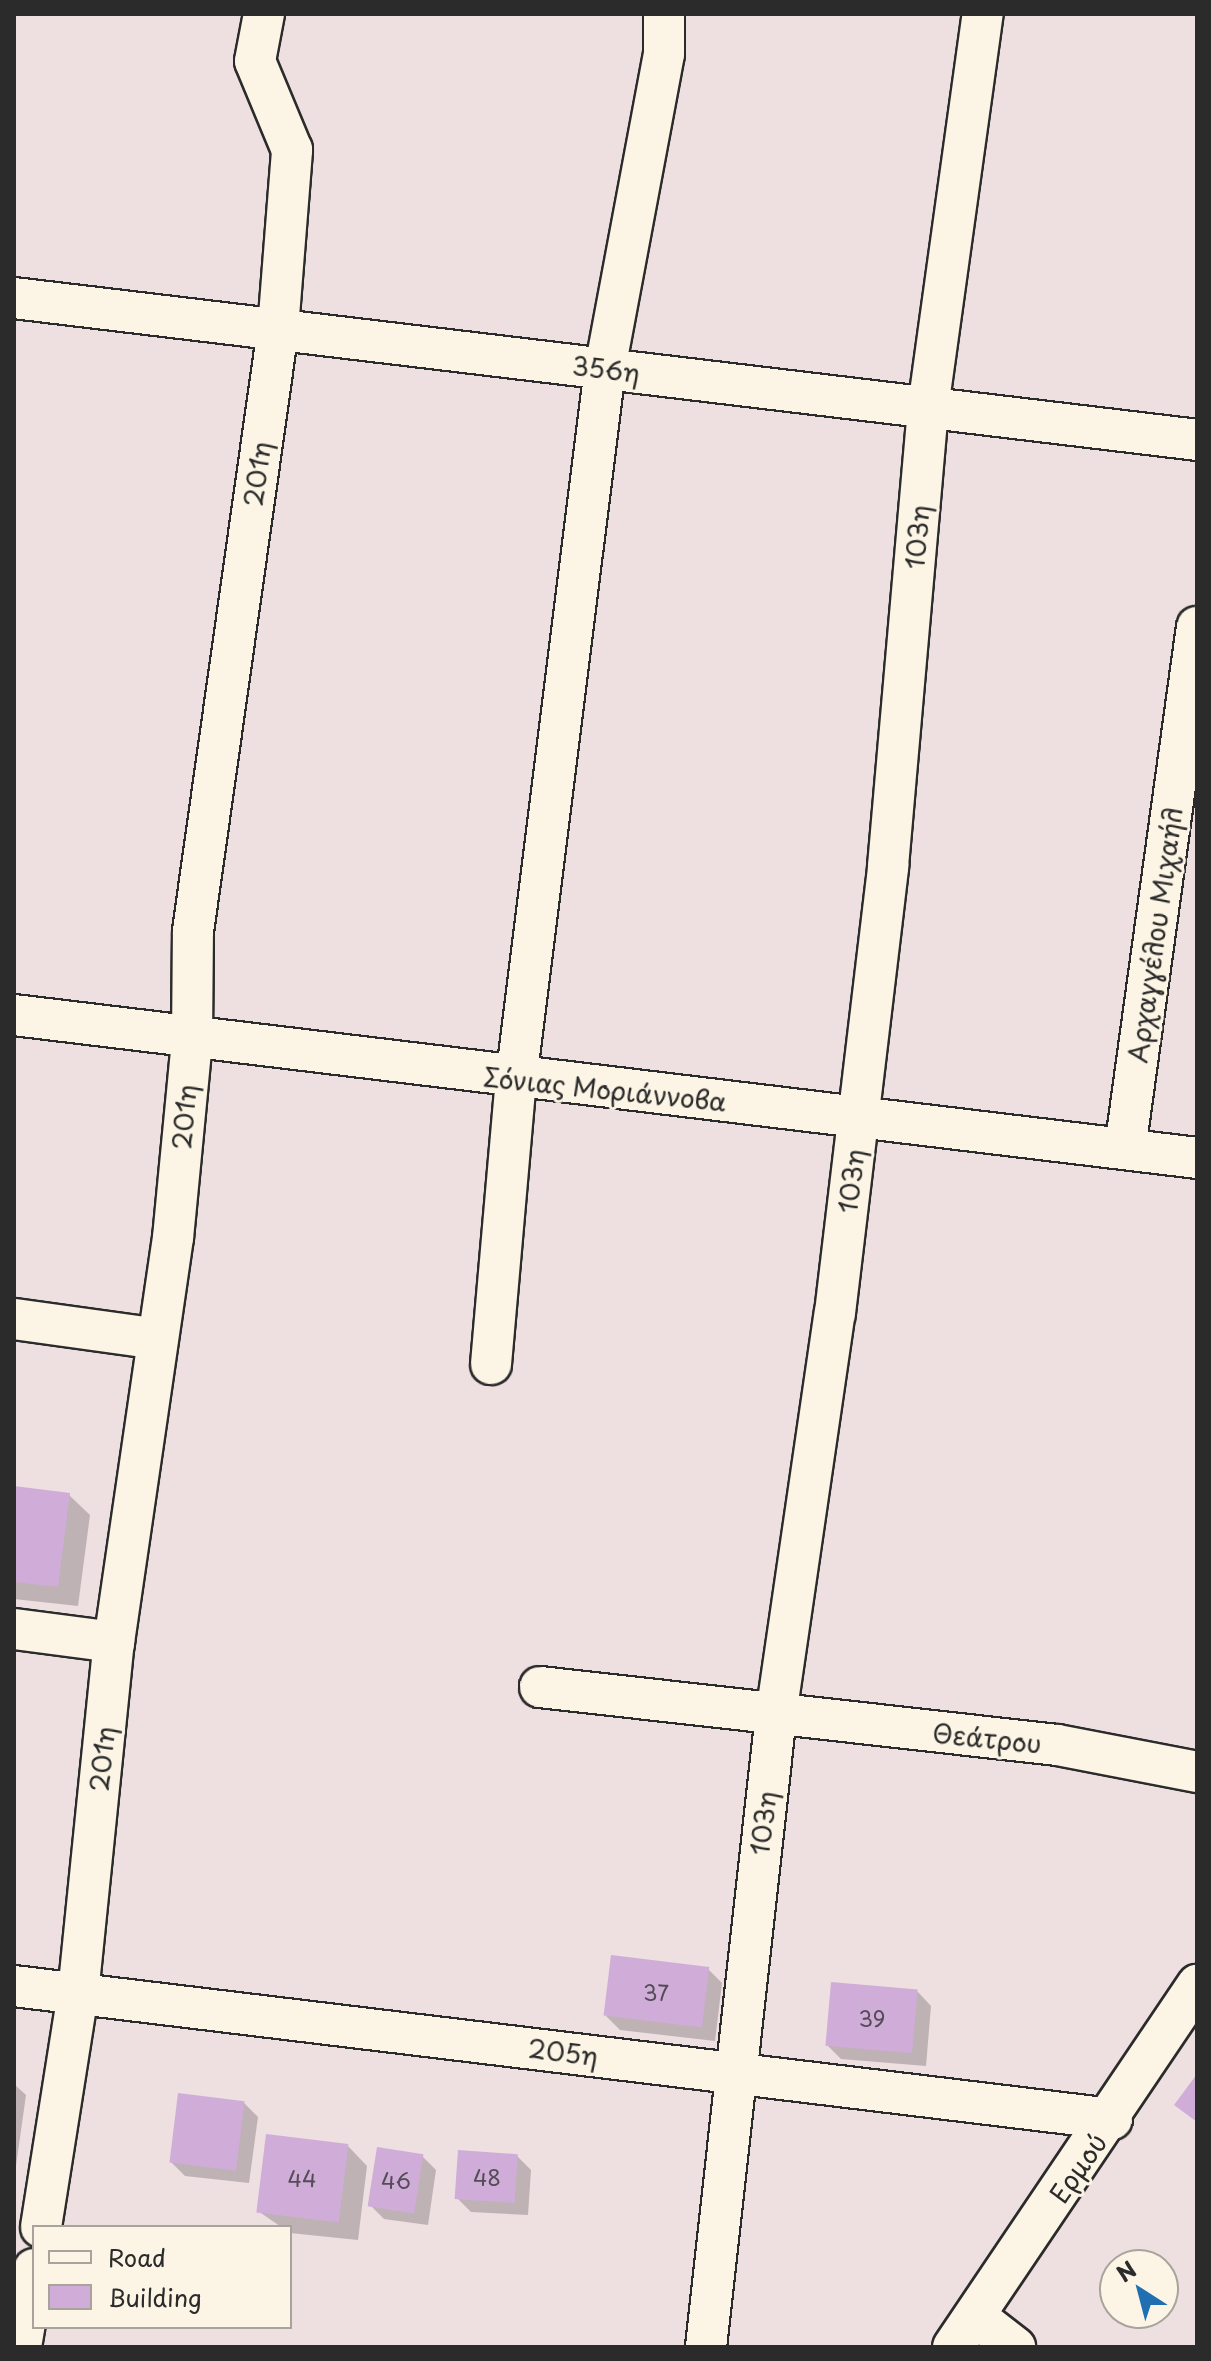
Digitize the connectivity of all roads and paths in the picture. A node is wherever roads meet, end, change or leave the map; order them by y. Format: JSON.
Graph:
{"nodes":[{"id":1,"x":264,"y":14,"type":"edge"},
{"id":2,"x":664,"y":14,"type":"edge"},
{"id":3,"x":983,"y":14,"type":"edge"},
{"id":4,"x":14,"y":298,"type":"edge"},
{"id":5,"x":278,"y":329,"type":"junction"},
{"id":6,"x":605,"y":369,"type":"junction"},
{"id":7,"x":928,"y":408,"type":"junction"},
{"id":8,"x":1197,"y":440,"type":"edge"},
{"id":9,"x":1197,"y":627,"type":"edge"},
{"id":10,"x":14,"y":1015,"type":"edge"},
{"id":11,"x":192,"y":1041,"type":"junction"},
{"id":12,"x":516,"y":1080,"type":"junction"},
{"id":13,"x":858,"y":1117,"type":"junction"},
{"id":14,"x":1125,"y":1149,"type":"junction"},
{"id":15,"x":1197,"y":1158,"type":"edge"},
{"id":16,"x":14,"y":1319,"type":"edge"},
{"id":17,"x":158,"y":1339,"type":"junction"},
{"id":18,"x":491,"y":1364,"type":"dead end"},
{"id":19,"x":14,"y":1629,"type":"edge"},
{"id":20,"x":114,"y":1642,"type":"junction"},
{"id":21,"x":540,"y":1687,"type":"dead end"},
{"id":22,"x":776,"y":1715,"type":"junction"},
{"id":23,"x":1197,"y":1772,"type":"edge"},
{"id":24,"x":1197,"y":1985,"type":"edge"},
{"id":25,"x":14,"y":1986,"type":"edge"},
{"id":26,"x":78,"y":1994,"type":"junction"},
{"id":27,"x":740,"y":2074,"type":"junction"},
{"id":28,"x":1112,"y":2119,"type":"junction"},
{"id":29,"x":41,"y":2225,"type":"edge"},
{"id":30,"x":32,"y":2281,"type":"edge"},
{"id":31,"x":964,"y":2331,"type":"edge"},
{"id":32,"x":21,"y":2347,"type":"edge"},
{"id":33,"x":706,"y":2347,"type":"edge"},
{"id":34,"x":1015,"y":2347,"type":"edge"}],
"edges":[{"from":1,"to":5,"type":"street","name":"201η"},
{"from":2,"to":6,"type":"street"},
{"from":3,"to":7,"type":"street","name":"103η"},
{"from":4,"to":5,"type":"street","name":"356η"},
{"from":5,"to":6,"type":"street","name":"356η"},
{"from":5,"to":11,"type":"street","name":"201η"},
{"from":6,"to":7,"type":"street","name":"356η"},
{"from":6,"to":12,"type":"street"},
{"from":7,"to":8,"type":"street","name":"356η"},
{"from":7,"to":13,"type":"street","name":"103η"},
{"from":9,"to":14,"type":"street","name":"Αρχαγγέλου Μιχαήλ"},
{"from":10,"to":11,"type":"street","name":"Σόνιας Μοριάννοβα"},
{"from":11,"to":12,"type":"street","name":"Σόνιας Μοριάννοβα"},
{"from":11,"to":17,"type":"street","name":"201η"},
{"from":12,"to":13,"type":"street","name":"Σόνιας Μοριάννοβα"},
{"from":12,"to":18,"type":"street"},
{"from":13,"to":14,"type":"street","name":"Σόνιας Μοριάννοβα"},
{"from":13,"to":22,"type":"street","name":"103η"},
{"from":14,"to":15,"type":"street","name":"Σόνιας Μοριάννοβα"},
{"from":16,"to":17,"type":"street"},
{"from":17,"to":20,"type":"street","name":"201η"},
{"from":19,"to":20,"type":"street"},
{"from":20,"to":26,"type":"street","name":"201η"},
{"from":21,"to":22,"type":"street","name":"Θεάτρου"},
{"from":22,"to":23,"type":"street","name":"Θεάτρου"},
{"from":22,"to":27,"type":"street","name":"103η"},
{"from":24,"to":28,"type":"street","name":"Ερμού"},
{"from":25,"to":26,"type":"street","name":"205η"},
{"from":26,"to":27,"type":"street","name":"205η"},
{"from":26,"to":29,"type":"street","name":"201η"},
{"from":27,"to":28,"type":"street","name":"205η"},
{"from":27,"to":33,"type":"street","name":"103η"},
{"from":28,"to":31,"type":"street","name":"Ερμού"},
{"from":30,"to":32,"type":"street"},
{"from":31,"to":34,"type":"street"}]}
